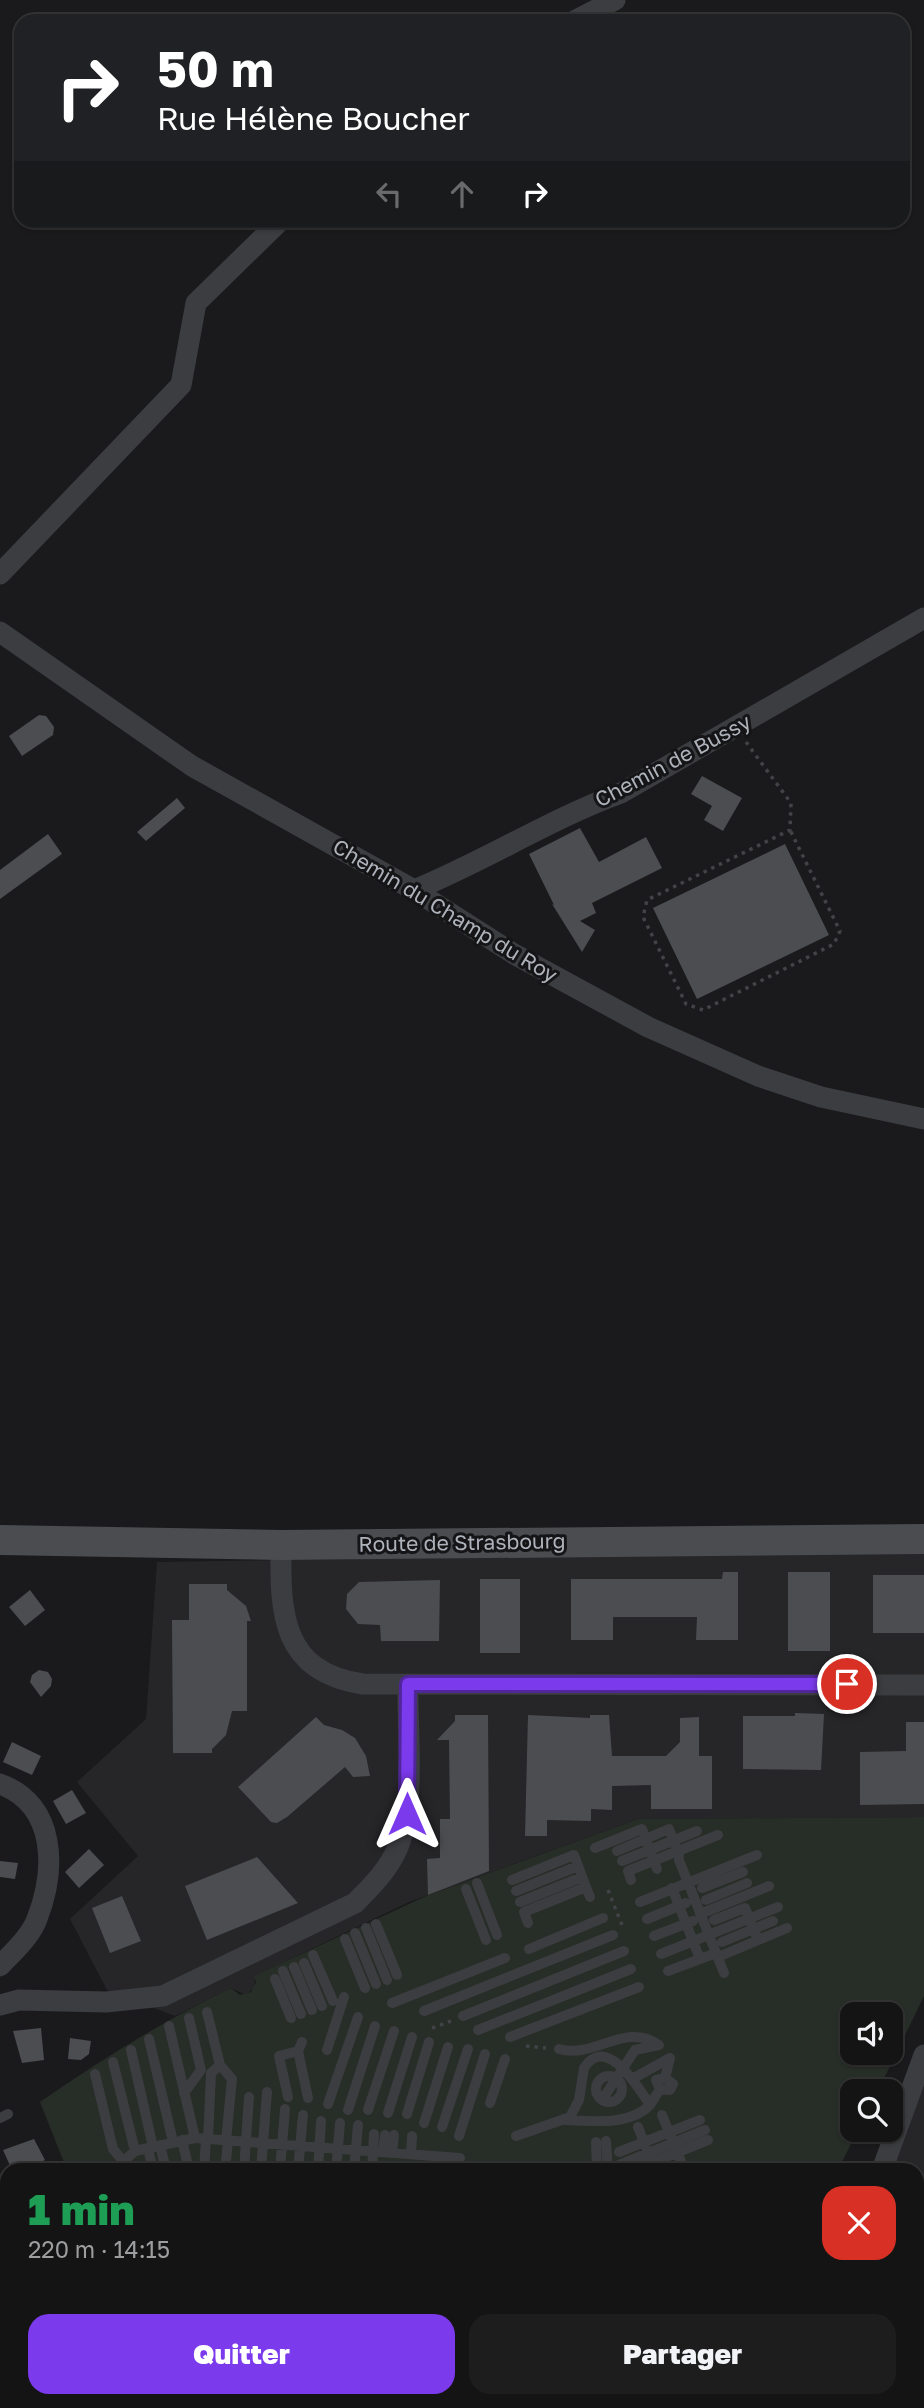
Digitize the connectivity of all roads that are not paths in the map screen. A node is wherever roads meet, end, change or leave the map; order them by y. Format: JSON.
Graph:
{"nodes":[{"id":1,"x":615,"y":0,"type":"edge"},
{"id":2,"x":588,"y":14,"type":"edge"},
{"id":3,"x":273,"y":228,"type":"edge"},
{"id":4,"x":0,"y":574,"type":"edge"},
{"id":5,"x":924,"y":618,"type":"edge"},
{"id":6,"x":0,"y":632,"type":"edge"},
{"id":7,"x":414,"y":890,"type":"junction"},
{"id":8,"x":924,"y":1119,"type":"edge"},
{"id":9,"x":924,"y":1539,"type":"edge"},
{"id":10,"x":0,"y":1540,"type":"edge"},
{"id":11,"x":281,"y":1545,"type":"junction"},
{"id":12,"x":408,"y":1684,"type":"junction"},
{"id":13,"x":924,"y":1685,"type":"edge"},
{"id":14,"x":0,"y":1784,"type":"edge"},
{"id":15,"x":697,"y":1831,"type":"dead end"},
{"id":16,"x":718,"y":1835,"type":"dead end"},
{"id":17,"x":594,"y":1848,"type":"dead end"},
{"id":18,"x":678,"y":1853,"type":"junction"},
{"id":19,"x":652,"y":1855,"type":"junction"},
{"id":20,"x":757,"y":1855,"type":"dead end"},
{"id":21,"x":619,"y":1856,"type":"dead end"},
{"id":22,"x":745,"y":1877,"type":"junction"},
{"id":23,"x":512,"y":1880,"type":"dead end"},
{"id":24,"x":631,"y":1880,"type":"dead end"},
{"id":25,"x":687,"y":1882,"type":"junction"},
{"id":26,"x":477,"y":1884,"type":"dead end"},
{"id":27,"x":769,"y":1886,"type":"dead end"},
{"id":28,"x":672,"y":1888,"type":"junction"},
{"id":29,"x":466,"y":1889,"type":"dead end"},
{"id":30,"x":551,"y":1889,"type":"junction"},
{"id":31,"x":701,"y":1896,"type":"junction"},
{"id":32,"x":518,"y":1897,"type":"dead end"},
{"id":33,"x":640,"y":1902,"type":"dead end"},
{"id":34,"x":679,"y":1906,"type":"junction"},
{"id":35,"x":778,"y":1907,"type":"dead end"},
{"id":36,"x":701,"y":1915,"type":"junction"},
{"id":37,"x":603,"y":1918,"type":"dead end"},
{"id":38,"x":646,"y":1919,"type":"dead end"},
{"id":39,"x":714,"y":1920,"type":"dead end"},
{"id":40,"x":773,"y":1921,"type":"dead end"},
{"id":41,"x":528,"y":1923,"type":"dead end"},
{"id":42,"x":686,"y":1923,"type":"junction"},
{"id":43,"x":787,"y":1928,"type":"dead end"},
{"id":44,"x":753,"y":1929,"type":"junction"},
{"id":45,"x":709,"y":1935,"type":"junction"},
{"id":46,"x":612,"y":1936,"type":"dead end"},
{"id":47,"x":654,"y":1936,"type":"dead end"},
{"id":48,"x":693,"y":1941,"type":"junction"},
{"id":49,"x":722,"y":1942,"type":"dead end"},
{"id":50,"x":529,"y":1949,"type":"dead end"},
{"id":51,"x":624,"y":1951,"type":"dead end"},
{"id":52,"x":661,"y":1954,"type":"dead end"},
{"id":53,"x":313,"y":1955,"type":"dead end"},
{"id":54,"x":717,"y":1955,"type":"junction"},
{"id":55,"x":505,"y":1958,"type":"dead end"},
{"id":56,"x":700,"y":1959,"type":"junction"},
{"id":57,"x":0,"y":1966,"type":"edge"},
{"id":58,"x":631,"y":1969,"type":"dead end"},
{"id":59,"x":668,"y":1971,"type":"dead end"},
{"id":60,"x":724,"y":1973,"type":"dead end"},
{"id":61,"x":381,"y":1982,"type":"joint"},
{"id":62,"x":639,"y":1987,"type":"dead end"},
{"id":63,"x":345,"y":1997,"type":"dead end"},
{"id":64,"x":392,"y":2003,"type":"dead end"},
{"id":65,"x":0,"y":2005,"type":"edge"},
{"id":66,"x":312,"y":2010,"type":"junction"},
{"id":67,"x":424,"y":2011,"type":"dead end"},
{"id":68,"x":207,"y":2012,"type":"dead end"},
{"id":69,"x":463,"y":2016,"type":"road end"},
{"id":70,"x":358,"y":2017,"type":"dead end"},
{"id":71,"x":189,"y":2018,"type":"dead end"},
{"id":72,"x":169,"y":2026,"type":"dead end"},
{"id":73,"x":375,"y":2026,"type":"dead end"},
{"id":74,"x":478,"y":2030,"type":"dead end"},
{"id":75,"x":394,"y":2031,"type":"dead end"},
{"id":76,"x":412,"y":2037,"type":"dead end"},
{"id":77,"x":510,"y":2038,"type":"dead end"},
{"id":78,"x":620,"y":2038,"type":"junction"},
{"id":79,"x":149,"y":2039,"type":"dead end"},
{"id":80,"x":429,"y":2042,"type":"dead end"},
{"id":81,"x":659,"y":2045,"type":"junction"},
{"id":82,"x":448,"y":2047,"type":"dead end"},
{"id":83,"x":468,"y":2049,"type":"dead end"},
{"id":84,"x":559,"y":2049,"type":"dead end"},
{"id":85,"x":131,"y":2050,"type":"dead end"},
{"id":86,"x":327,"y":2050,"type":"dead end"},
{"id":87,"x":635,"y":2050,"type":"junction"},
{"id":88,"x":485,"y":2054,"type":"dead end"},
{"id":89,"x":924,"y":2055,"type":"edge"},
{"id":90,"x":670,"y":2058,"type":"junction"},
{"id":91,"x":505,"y":2059,"type":"dead end"},
{"id":92,"x":113,"y":2062,"type":"dead end"},
{"id":93,"x":220,"y":2065,"type":"junction"},
{"id":94,"x":619,"y":2073,"type":"junction"},
{"id":95,"x":95,"y":2074,"type":"dead end"},
{"id":96,"x":632,"y":2079,"type":"junction"},
{"id":97,"x":267,"y":2092,"type":"dead end"},
{"id":98,"x":184,"y":2093,"type":"junction"},
{"id":99,"x":249,"y":2097,"type":"dead end"},
{"id":100,"x":308,"y":2098,"type":"dead end"},
{"id":101,"x":602,"y":2100,"type":"dead end"},
{"id":102,"x":490,"y":2103,"type":"dead end"},
{"id":103,"x":328,"y":2104,"type":"dead end"},
{"id":104,"x":650,"y":2105,"type":"junction"},
{"id":105,"x":348,"y":2110,"type":"dead end"},
{"id":106,"x":368,"y":2110,"type":"dead end"},
{"id":107,"x":387,"y":2113,"type":"dead end"},
{"id":108,"x":407,"y":2114,"type":"dead end"},
{"id":109,"x":303,"y":2115,"type":"dead end"},
{"id":110,"x":662,"y":2115,"type":"dead end"},
{"id":111,"x":566,"y":2120,"type":"junction"},
{"id":112,"x":321,"y":2121,"type":"dead end"},
{"id":113,"x":340,"y":2123,"type":"dead end"},
{"id":114,"x":424,"y":2123,"type":"dead end"},
{"id":115,"x":358,"y":2125,"type":"dead end"},
{"id":116,"x":442,"y":2127,"type":"dead end"},
{"id":117,"x":638,"y":2127,"type":"dead end"},
{"id":118,"x":412,"y":2136,"type":"dead end"},
{"id":119,"x":516,"y":2136,"type":"dead end"},
{"id":120,"x":459,"y":2137,"type":"dead end"},
{"id":121,"x":203,"y":2139,"type":"junction"},
{"id":122,"x":606,"y":2140,"type":"junction"},
{"id":123,"x":177,"y":2141,"type":"junction"},
{"id":124,"x":227,"y":2141,"type":"junction"},
{"id":125,"x":246,"y":2142,"type":"junction"},
{"id":126,"x":263,"y":2143,"type":"junction"},
{"id":127,"x":673,"y":2143,"type":"junction"},
{"id":128,"x":282,"y":2145,"type":"junction"},
{"id":129,"x":300,"y":2146,"type":"junction"},
{"id":130,"x":154,"y":2147,"type":"junction"},
{"id":131,"x":319,"y":2148,"type":"junction"},
{"id":132,"x":337,"y":2149,"type":"junction"},
{"id":133,"x":356,"y":2150,"type":"junction"},
{"id":134,"x":135,"y":2151,"type":"junction"},
{"id":135,"x":383,"y":2152,"type":"junction"},
{"id":136,"x":619,"y":2152,"type":"junction"},
{"id":137,"x":411,"y":2154,"type":"junction"},
{"id":138,"x":650,"y":2157,"type":"edge"},
{"id":139,"x":460,"y":2158,"type":"dead end"},
{"id":140,"x":122,"y":2161,"type":"joint"},
{"id":141,"x":153,"y":2163,"type":"edge"},
{"id":142,"x":162,"y":2163,"type":"edge"},
{"id":143,"x":185,"y":2163,"type":"edge"},
{"id":144,"x":204,"y":2163,"type":"edge"},
{"id":145,"x":225,"y":2163,"type":"edge"},
{"id":146,"x":244,"y":2163,"type":"edge"},
{"id":147,"x":262,"y":2163,"type":"edge"},
{"id":148,"x":281,"y":2163,"type":"edge"},
{"id":149,"x":299,"y":2163,"type":"edge"},
{"id":150,"x":318,"y":2163,"type":"edge"},
{"id":151,"x":336,"y":2163,"type":"edge"},
{"id":152,"x":355,"y":2163,"type":"edge"},
{"id":153,"x":376,"y":2163,"type":"edge"},
{"id":154,"x":599,"y":2163,"type":"edge"},
{"id":155,"x":608,"y":2163,"type":"edge"},
{"id":156,"x":620,"y":2163,"type":"edge"},
{"id":157,"x":632,"y":2163,"type":"edge"},
{"id":158,"x":681,"y":2163,"type":"edge"},
{"id":159,"x":885,"y":2163,"type":"edge"}],
"edges":[{"from":1,"to":2,"type":"street"},
{"from":3,"to":4,"type":"street"},
{"from":5,"to":7,"type":"street","name":"Chemin de Bussy"},
{"from":6,"to":7,"type":"street","name":"Chemin du Champ du Roy"},
{"from":7,"to":8,"type":"street","name":"Chemin du Champ du Roy"},
{"from":9,"to":11,"type":"main road","name":"Route de Strasbourg"},
{"from":10,"to":11,"type":"main road","name":"Route de Strasbourg"},
{"from":11,"to":12,"type":"street"},
{"from":12,"to":13,"type":"street"},
{"from":12,"to":65,"type":"street"},
{"from":14,"to":57,"type":"street"},
{"from":15,"to":18,"type":"lane"},
{"from":16,"to":18,"type":"lane"},
{"from":17,"to":19,"type":"lane"},
{"from":18,"to":19,"type":"lane"},
{"from":18,"to":19,"type":"lane"},
{"from":18,"to":25,"type":"lane"},
{"from":19,"to":21,"type":"lane"},
{"from":19,"to":24,"type":"lane"},
{"from":20,"to":22,"type":"lane"},
{"from":22,"to":25,"type":"lane"},
{"from":22,"to":27,"type":"lane"},
{"from":22,"to":31,"type":"lane"},
{"from":22,"to":36,"type":"lane"},
{"from":23,"to":30,"type":"lane"},
{"from":25,"to":28,"type":"lane"},
{"from":25,"to":31,"type":"lane"},
{"from":26,"to":29,"type":"lane"},
{"from":28,"to":33,"type":"lane"},
{"from":28,"to":34,"type":"lane"},
{"from":30,"to":30,"type":"lane"},
{"from":30,"to":32,"type":"lane"},
{"from":30,"to":41,"type":"lane"},
{"from":31,"to":34,"type":"lane"},
{"from":31,"to":36,"type":"lane"},
{"from":34,"to":38,"type":"lane"},
{"from":34,"to":42,"type":"lane"},
{"from":35,"to":44,"type":"lane"},
{"from":36,"to":42,"type":"lane"},
{"from":36,"to":45,"type":"lane"},
{"from":37,"to":50,"type":"lane"},
{"from":39,"to":44,"type":"lane"},
{"from":40,"to":44,"type":"lane"},
{"from":42,"to":47,"type":"lane"},
{"from":42,"to":48,"type":"lane"},
{"from":43,"to":44,"type":"lane"},
{"from":44,"to":45,"type":"lane"},
{"from":44,"to":49,"type":"lane"},
{"from":44,"to":54,"type":"lane"},
{"from":45,"to":48,"type":"lane"},
{"from":45,"to":54,"type":"lane"},
{"from":46,"to":67,"type":"lane"},
{"from":48,"to":52,"type":"lane"},
{"from":48,"to":56,"type":"lane"},
{"from":51,"to":69,"type":"lane"},
{"from":53,"to":66,"type":"lane"},
{"from":54,"to":56,"type":"lane"},
{"from":54,"to":60,"type":"lane"},
{"from":55,"to":64,"type":"lane"},
{"from":56,"to":59,"type":"lane"},
{"from":58,"to":74,"type":"lane"},
{"from":61,"to":61,"type":"lane"},
{"from":62,"to":77,"type":"lane"},
{"from":63,"to":86,"type":"lane"},
{"from":66,"to":66,"type":"lane"},
{"from":68,"to":93,"type":"lane"},
{"from":70,"to":103,"type":"lane"},
{"from":71,"to":98,"type":"lane"},
{"from":72,"to":98,"type":"lane"},
{"from":73,"to":105,"type":"lane"},
{"from":75,"to":106,"type":"lane"},
{"from":76,"to":107,"type":"lane"},
{"from":78,"to":81,"type":"lane"},
{"from":78,"to":84,"type":"lane"},
{"from":78,"to":87,"type":"lane"},
{"from":79,"to":123,"type":"lane"},
{"from":80,"to":108,"type":"lane"},
{"from":81,"to":87,"type":"lane"},
{"from":81,"to":90,"type":"lane"},
{"from":82,"to":114,"type":"lane"},
{"from":83,"to":116,"type":"lane"},
{"from":85,"to":130,"type":"lane"},
{"from":87,"to":94,"type":"lane"},
{"from":88,"to":120,"type":"lane"},
{"from":89,"to":159,"type":"street"},
{"from":90,"to":96,"type":"lane"},
{"from":90,"to":104,"type":"lane"},
{"from":91,"to":102,"type":"lane"},
{"from":92,"to":134,"type":"lane"},
{"from":93,"to":121,"type":"lane"},
{"from":93,"to":124,"type":"lane"},
{"from":94,"to":96,"type":"lane"},
{"from":94,"to":101,"type":"lane"},
{"from":94,"to":111,"type":"lane"},
{"from":95,"to":140,"type":"lane"},
{"from":96,"to":104,"type":"lane"},
{"from":97,"to":126,"type":"lane"},
{"from":98,"to":121,"type":"lane"},
{"from":99,"to":125,"type":"lane"},
{"from":100,"to":128,"type":"lane"},
{"from":104,"to":111,"type":"lane"},
{"from":109,"to":129,"type":"lane"},
{"from":110,"to":127,"type":"lane"},
{"from":111,"to":119,"type":"lane"},
{"from":112,"to":131,"type":"lane"},
{"from":113,"to":132,"type":"lane"},
{"from":115,"to":133,"type":"lane"},
{"from":117,"to":138,"type":"lane"},
{"from":118,"to":137,"type":"lane"},
{"from":121,"to":123,"type":"lane"},
{"from":121,"to":124,"type":"lane"},
{"from":121,"to":144,"type":"lane"},
{"from":122,"to":136,"type":"lane"},
{"from":122,"to":154,"type":"lane"},
{"from":122,"to":155,"type":"lane"},
{"from":123,"to":130,"type":"lane"},
{"from":123,"to":143,"type":"lane"},
{"from":124,"to":125,"type":"lane"},
{"from":124,"to":145,"type":"lane"},
{"from":125,"to":126,"type":"lane"},
{"from":125,"to":146,"type":"lane"},
{"from":126,"to":128,"type":"lane"},
{"from":126,"to":147,"type":"lane"},
{"from":127,"to":127,"type":"lane"},
{"from":127,"to":138,"type":"lane"},
{"from":127,"to":138,"type":"lane"},
{"from":127,"to":158,"type":"lane"},
{"from":128,"to":129,"type":"lane"},
{"from":128,"to":148,"type":"lane"},
{"from":129,"to":131,"type":"lane"},
{"from":129,"to":149,"type":"lane"},
{"from":130,"to":134,"type":"lane"},
{"from":130,"to":141,"type":"lane"},
{"from":130,"to":142,"type":"lane"},
{"from":131,"to":132,"type":"lane"},
{"from":131,"to":150,"type":"lane"},
{"from":132,"to":133,"type":"lane"},
{"from":132,"to":151,"type":"lane"},
{"from":133,"to":135,"type":"lane"},
{"from":133,"to":152,"type":"lane"},
{"from":134,"to":140,"type":"lane"},
{"from":135,"to":135,"type":"lane"},
{"from":135,"to":137,"type":"lane"},
{"from":135,"to":153,"type":"lane"},
{"from":136,"to":138,"type":"lane"},
{"from":136,"to":156,"type":"lane"},
{"from":137,"to":139,"type":"lane"},
{"from":138,"to":157,"type":"lane"}]}
